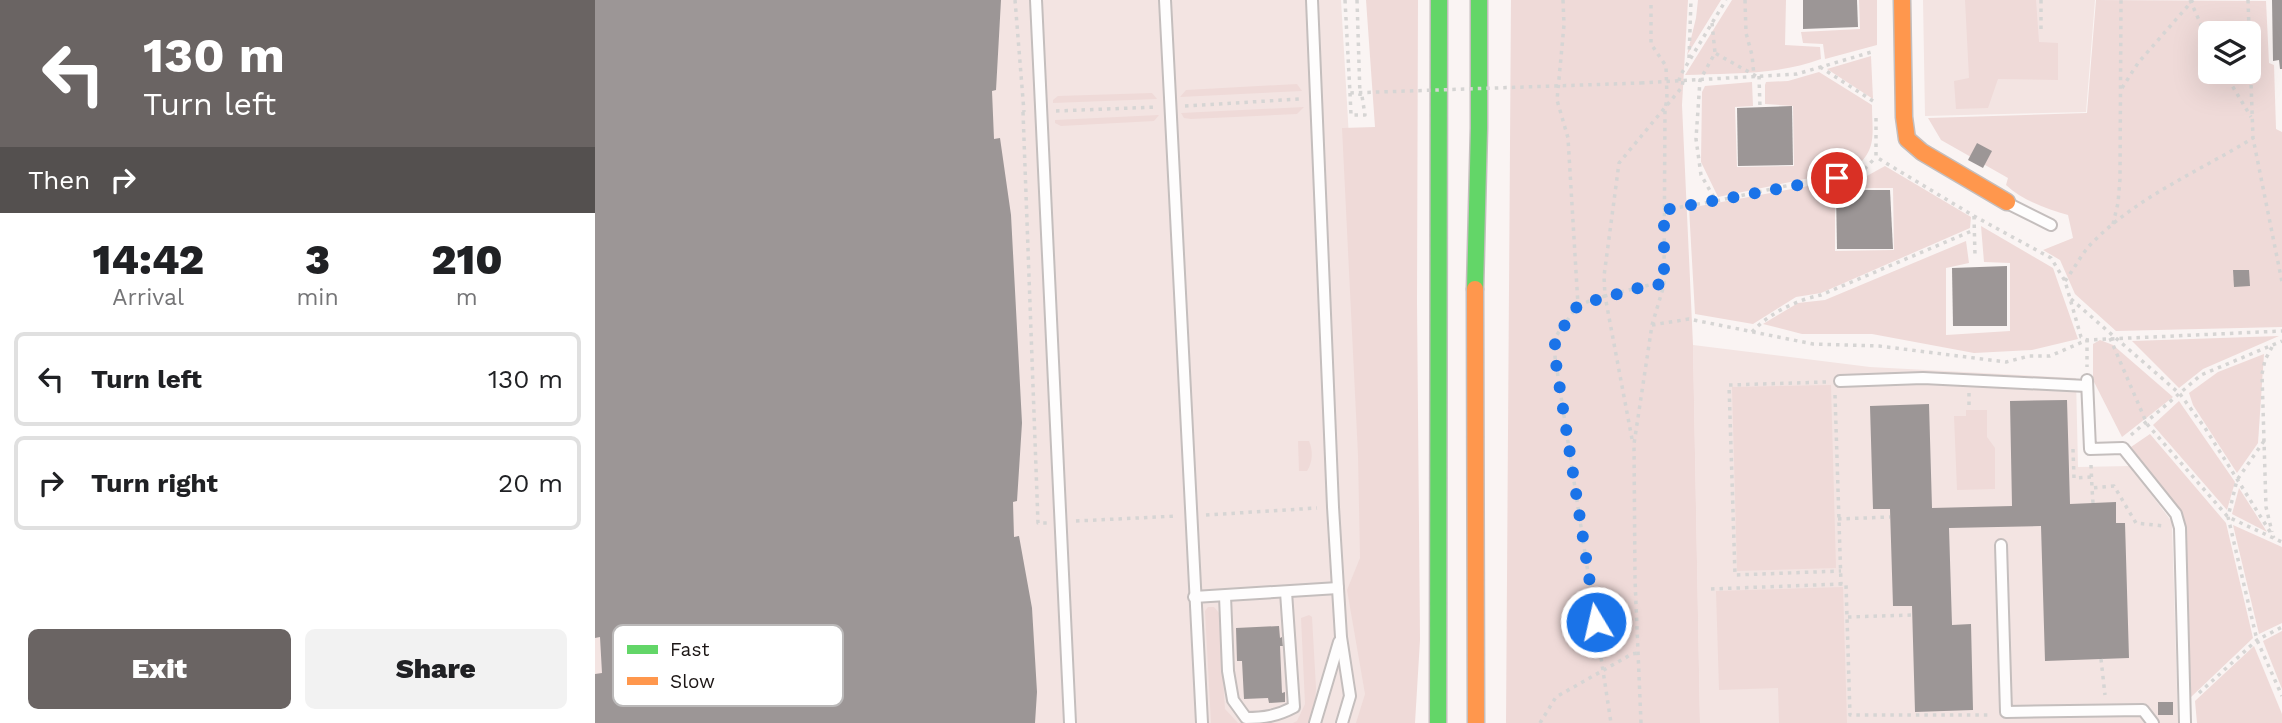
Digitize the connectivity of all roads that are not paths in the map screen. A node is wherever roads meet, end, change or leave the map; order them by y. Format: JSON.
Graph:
{"nodes":[{"id":1,"x":1036,"y":0,"type":"edge"},
{"id":2,"x":1165,"y":0,"type":"edge"},
{"id":3,"x":1312,"y":0,"type":"edge"},
{"id":4,"x":1439,"y":0,"type":"edge"},
{"id":5,"x":1479,"y":0,"type":"edge"},
{"id":6,"x":1902,"y":0,"type":"edge"},
{"id":7,"x":2007,"y":202,"type":"joint"},
{"id":8,"x":2051,"y":225,"type":"dead end"},
{"id":9,"x":1837,"y":381,"type":"road end"},
{"id":10,"x":2001,"y":545,"type":"dead end"},
{"id":11,"x":1338,"y":588,"type":"junction"},
{"id":12,"x":1286,"y":592,"type":"junction"},
{"id":13,"x":1225,"y":596,"type":"junction"},
{"id":14,"x":1194,"y":597,"type":"junction"},
{"id":15,"x":1341,"y":637,"type":"junction"},
{"id":16,"x":1438,"y":643,"type":"junction"},
{"id":17,"x":1422,"y":712,"type":"dead end"},
{"id":18,"x":1070,"y":723,"type":"edge"},
{"id":19,"x":1202,"y":723,"type":"edge"},
{"id":20,"x":1315,"y":723,"type":"edge"},
{"id":21,"x":1342,"y":723,"type":"edge"},
{"id":22,"x":1438,"y":723,"type":"edge"},
{"id":23,"x":1476,"y":723,"type":"edge"},
{"id":24,"x":2153,"y":723,"type":"edge"},
{"id":25,"x":2185,"y":723,"type":"edge"}],
"edges":[{"from":1,"to":18,"type":"lane"},
{"from":2,"to":14,"type":"lane"},
{"from":3,"to":11,"type":"lane"},
{"from":4,"to":16,"type":"main road"},
{"from":5,"to":23,"type":"main road"},
{"from":6,"to":7,"type":"main road"},
{"from":7,"to":8,"type":"lane"},
{"from":9,"to":25,"type":"lane"},
{"from":10,"to":24,"type":"lane"},
{"from":11,"to":12,"type":"lane"},
{"from":11,"to":15,"type":"lane"},
{"from":12,"to":13,"type":"lane"},
{"from":12,"to":13,"type":"lane"},
{"from":13,"to":14,"type":"lane"},
{"from":14,"to":19,"type":"lane"},
{"from":15,"to":20,"type":"lane"},
{"from":15,"to":21,"type":"lane"},
{"from":16,"to":17,"type":"main road"},
{"from":16,"to":22,"type":"main road"}]}
